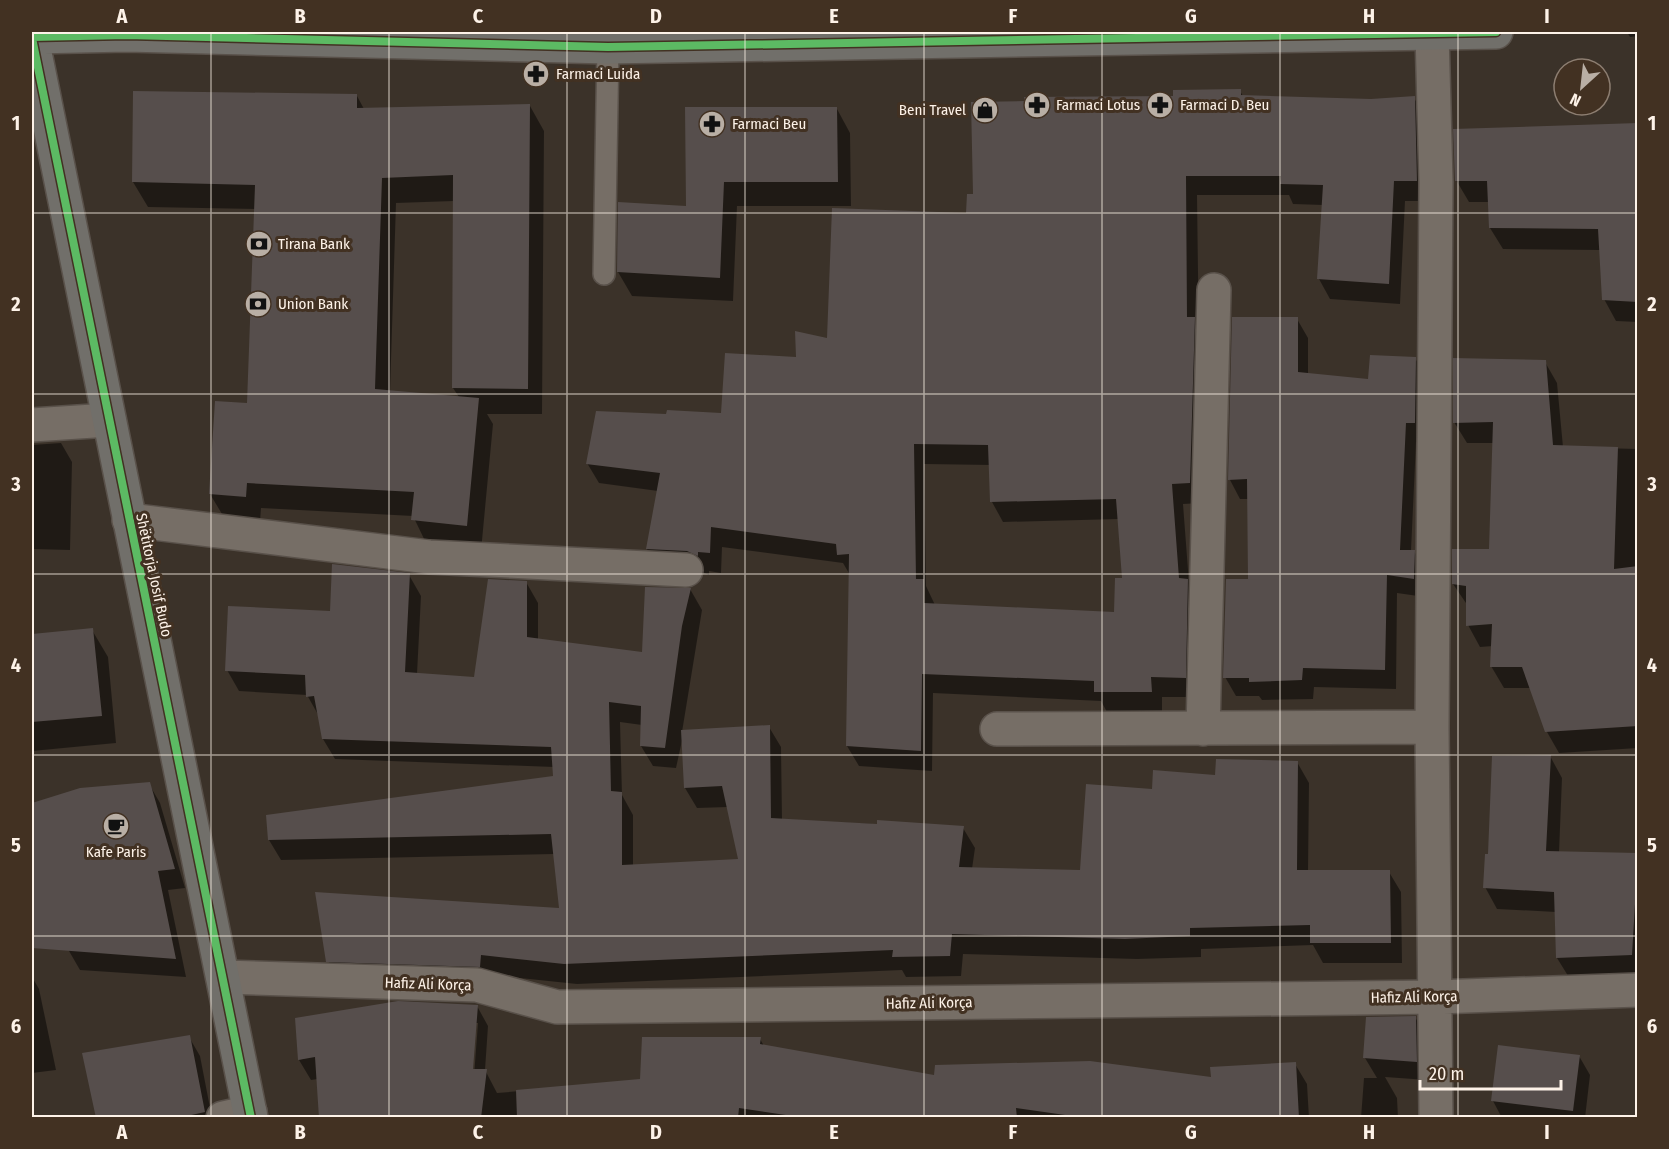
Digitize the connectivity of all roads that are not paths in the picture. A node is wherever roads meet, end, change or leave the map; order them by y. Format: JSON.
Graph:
{"nodes":[{"id":1,"x":1496,"y":32,"type":"edge"},
{"id":2,"x":1432,"y":33,"type":"edge"},
{"id":3,"x":1242,"y":34,"type":"edge"},
{"id":4,"x":32,"y":37,"type":"edge"},
{"id":5,"x":608,"y":48,"type":"junction"},
{"id":6,"x":604,"y":274,"type":"dead end"},
{"id":7,"x":1214,"y":290,"type":"dead end"},
{"id":8,"x":109,"y":420,"type":"junction"},
{"id":9,"x":32,"y":425,"type":"edge"},
{"id":10,"x":129,"y":520,"type":"junction"},
{"id":11,"x":686,"y":570,"type":"dead end"},
{"id":12,"x":1432,"y":727,"type":"junction"},
{"id":13,"x":997,"y":729,"type":"dead end"},
{"id":14,"x":1203,"y":729,"type":"junction"},
{"id":15,"x":223,"y":977,"type":"junction"},
{"id":16,"x":1638,"y":990,"type":"edge"},
{"id":17,"x":1436,"y":997,"type":"junction"},
{"id":18,"x":241,"y":1116,"type":"edge"},
{"id":19,"x":1436,"y":1118,"type":"edge"}],
"edges":[{"from":1,"to":2,"type":"street"},
{"from":2,"to":3,"type":"street"},
{"from":2,"to":12,"type":"street"},
{"from":3,"to":5,"type":"street"},
{"from":4,"to":5,"type":"street"},
{"from":4,"to":8,"type":"street","name":"Shëtitorja Josif Budo"},
{"from":5,"to":6,"type":"lane"},
{"from":7,"to":14,"type":"street"},
{"from":8,"to":9,"type":"street"},
{"from":8,"to":10,"type":"street","name":"Shëtitorja Josif Budo"},
{"from":10,"to":11,"type":"street"},
{"from":10,"to":15,"type":"street","name":"Shëtitorja Josif Budo"},
{"from":12,"to":14,"type":"street"},
{"from":12,"to":17,"type":"street"},
{"from":13,"to":14,"type":"street"},
{"from":15,"to":17,"type":"street","name":"Hafiz Ali Korça"},
{"from":15,"to":18,"type":"street","name":"Shëtitorja Josif Budo"},
{"from":16,"to":17,"type":"street","name":"Hafiz Ali Korça"},
{"from":17,"to":19,"type":"street"}]}
